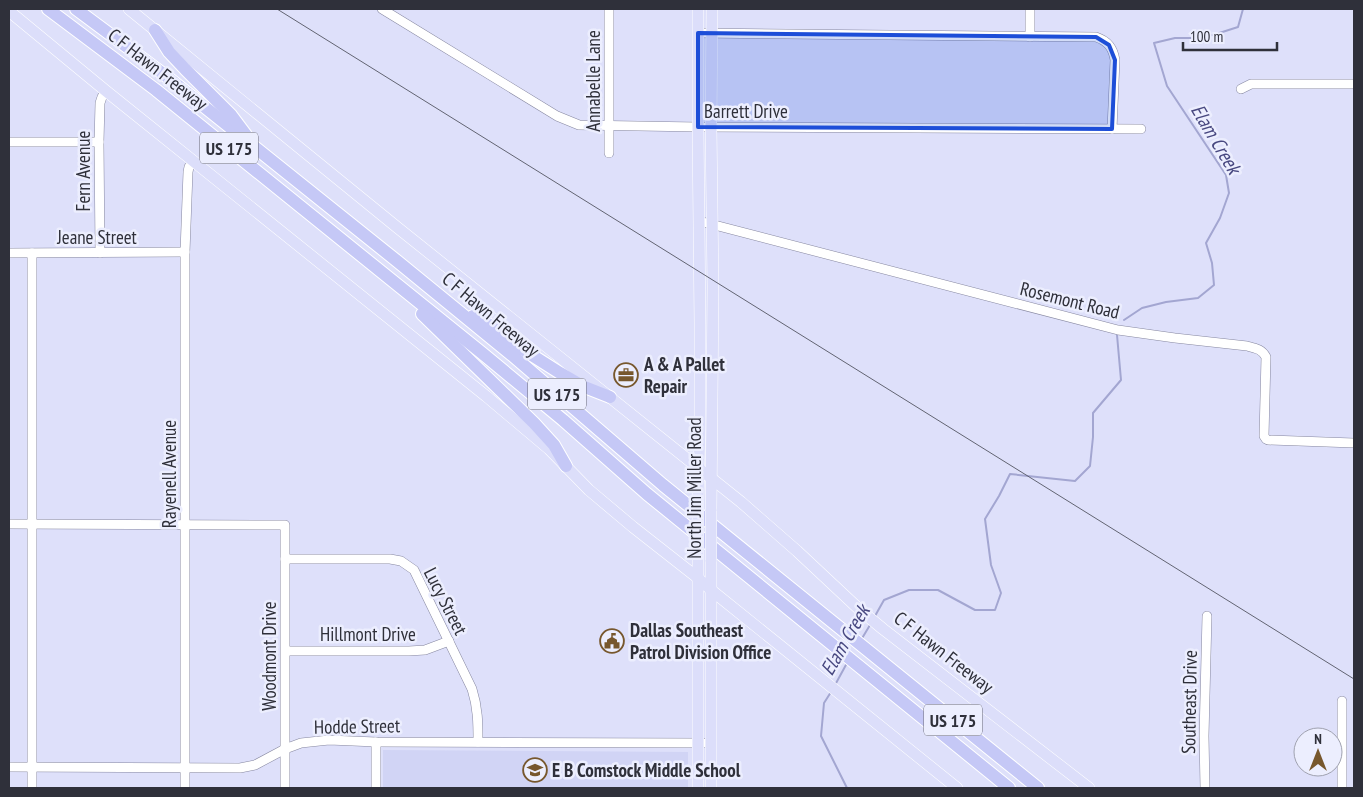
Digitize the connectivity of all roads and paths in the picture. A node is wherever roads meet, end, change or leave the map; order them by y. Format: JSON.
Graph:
{"nodes":[{"id":1,"x":48,"y":9,"type":"edge"},
{"id":2,"x":76,"y":9,"type":"edge"},
{"id":3,"x":129,"y":9,"type":"edge"},
{"id":4,"x":382,"y":9,"type":"edge"},
{"id":5,"x":609,"y":9,"type":"edge"},
{"id":6,"x":698,"y":9,"type":"edge"},
{"id":7,"x":712,"y":9,"type":"edge"},
{"id":8,"x":1030,"y":9,"type":"edge"},
{"id":9,"x":9,"y":11,"type":"edge"},
{"id":10,"x":155,"y":30,"type":"junction"},
{"id":11,"x":698,"y":33,"type":"junction"},
{"id":12,"x":712,"y":33,"type":"junction"},
{"id":13,"x":1030,"y":37,"type":"junction"},
{"id":14,"x":1354,"y":84,"type":"edge"},
{"id":15,"x":1241,"y":89,"type":"dead end"},
{"id":16,"x":106,"y":91,"type":"junction"},
{"id":17,"x":610,"y":125,"type":"junction"},
{"id":18,"x":698,"y":127,"type":"junction"},
{"id":19,"x":711,"y":127,"type":"junction"},
{"id":20,"x":1112,"y":129,"type":"junction"},
{"id":21,"x":1141,"y":129,"type":"dead end"},
{"id":22,"x":9,"y":142,"type":"edge"},
{"id":23,"x":99,"y":142,"type":"junction"},
{"id":24,"x":257,"y":150,"type":"junction"},
{"id":25,"x":609,"y":154,"type":"dead end"},
{"id":26,"x":194,"y":161,"type":"junction"},
{"id":27,"x":699,"y":221,"type":"junction"},
{"id":28,"x":711,"y":224,"type":"junction"},
{"id":29,"x":185,"y":252,"type":"junction"},
{"id":30,"x":9,"y":253,"type":"edge"},
{"id":31,"x":32,"y":253,"type":"junction"},
{"id":32,"x":100,"y":253,"type":"junction"},
{"id":33,"x":406,"y":292,"type":"junction"},
{"id":34,"x":450,"y":304,"type":"junction"},
{"id":35,"x":610,"y":397,"type":"junction"},
{"id":36,"x":700,"y":426,"type":"junction"},
{"id":37,"x":1354,"y":443,"type":"edge"},
{"id":38,"x":674,"y":449,"type":"junction"},
{"id":39,"x":566,"y":466,"type":"junction"},
{"id":40,"x":698,"y":468,"type":"junction"},
{"id":41,"x":712,"y":478,"type":"junction"},
{"id":42,"x":9,"y":524,"type":"edge"},
{"id":43,"x":33,"y":524,"type":"junction"},
{"id":44,"x":185,"y":525,"type":"junction"},
{"id":45,"x":285,"y":559,"type":"junction"},
{"id":46,"x":698,"y":578,"type":"junction"},
{"id":47,"x":711,"y":590,"type":"junction"},
{"id":48,"x":1207,"y":616,"type":"dead end"},
{"id":49,"x":711,"y":633,"type":"junction"},
{"id":50,"x":697,"y":634,"type":"junction"},
{"id":51,"x":449,"y":641,"type":"junction"},
{"id":52,"x":286,"y":651,"type":"junction"},
{"id":53,"x":697,"y":684,"type":"junction"},
{"id":54,"x":710,"y":685,"type":"junction"},
{"id":55,"x":1342,"y":701,"type":"dead end"},
{"id":56,"x":376,"y":742,"type":"junction"},
{"id":57,"x":478,"y":742,"type":"junction"},
{"id":58,"x":697,"y":743,"type":"junction"},
{"id":59,"x":710,"y":743,"type":"junction"},
{"id":60,"x":954,"y":744,"type":"junction"},
{"id":61,"x":285,"y":749,"type":"junction"},
{"id":62,"x":9,"y":768,"type":"edge"},
{"id":63,"x":32,"y":768,"type":"junction"},
{"id":64,"x":185,"y":768,"type":"junction"},
{"id":65,"x":32,"y":788,"type":"edge"},
{"id":66,"x":185,"y":788,"type":"edge"},
{"id":67,"x":285,"y":788,"type":"edge"},
{"id":68,"x":376,"y":788,"type":"edge"},
{"id":69,"x":698,"y":788,"type":"edge"},
{"id":70,"x":710,"y":788,"type":"edge"},
{"id":71,"x":956,"y":788,"type":"edge"},
{"id":72,"x":995,"y":788,"type":"edge"},
{"id":73,"x":1009,"y":788,"type":"edge"},
{"id":74,"x":1038,"y":788,"type":"edge"},
{"id":75,"x":1089,"y":788,"type":"edge"},
{"id":76,"x":1205,"y":788,"type":"edge"},
{"id":77,"x":1342,"y":788,"type":"edge"}],
"edges":[{"from":1,"to":33,"type":"highway","name":"C F Hawn Freeway","number":"US 175"},
{"from":2,"to":24,"type":"highway","name":"C F Hawn Freeway","number":"US 175"},
{"from":3,"to":10,"type":"main road","name":"C F Hawn Freeway"},
{"from":4,"to":17,"type":"street","name":"Barrett Drive"},
{"from":5,"to":17,"type":"street","name":"Annabelle Lane"},
{"from":6,"to":11,"type":"main road","name":"North Jim Miller Road"},
{"from":7,"to":12,"type":"main road","name":"North Jim Miller Road"},
{"from":8,"to":13,"type":"street"},
{"from":9,"to":16,"type":"main road"},
{"from":10,"to":24,"type":"highway"},
{"from":10,"to":35,"type":"main road","name":"C F Hawn Freeway"},
{"from":11,"to":12,"type":"street"},
{"from":11,"to":18,"type":"main road","name":"North Jim Miller Road"},
{"from":12,"to":13,"type":"street"},
{"from":12,"to":19,"type":"main road","name":"North Jim Miller Road"},
{"from":13,"to":20,"type":"street"},
{"from":14,"to":15,"type":"street"},
{"from":16,"to":23,"type":"street","name":"Fern Avenue"},
{"from":16,"to":26,"type":"main road"},
{"from":17,"to":18,"type":"street","name":"Barrett Drive"},
{"from":17,"to":25,"type":"street","name":"Annabelle Lane"},
{"from":18,"to":19,"type":"street","name":"Barrett Drive"},
{"from":18,"to":27,"type":"main road","name":"North Jim Miller Road"},
{"from":19,"to":20,"type":"street","name":"Barrett Drive"},
{"from":19,"to":28,"type":"main road","name":"North Jim Miller Road"},
{"from":20,"to":21,"type":"street","name":"Barrett Drive"},
{"from":22,"to":23,"type":"street"},
{"from":23,"to":32,"type":"street","name":"Fern Avenue"},
{"from":24,"to":34,"type":"highway","name":"C F Hawn Freeway","number":"US 175"},
{"from":26,"to":29,"type":"street","name":"Rayenell Avenue"},
{"from":26,"to":39,"type":"main road"},
{"from":27,"to":28,"type":"street","name":"Rosemont Road"},
{"from":27,"to":36,"type":"main road","name":"North Jim Miller Road"},
{"from":28,"to":37,"type":"street","name":"Rosemont Road"},
{"from":28,"to":41,"type":"main road","name":"North Jim Miller Road"},
{"from":29,"to":32,"type":"street","name":"Jeane Street"},
{"from":29,"to":44,"type":"street","name":"Rayenell Avenue"},
{"from":30,"to":31,"type":"street","name":"Jeane Street"},
{"from":31,"to":32,"type":"street","name":"Jeane Street"},
{"from":31,"to":43,"type":"street"},
{"from":33,"to":39,"type":"highway"},
{"from":33,"to":60,"type":"highway","name":"C F Hawn Freeway","number":"US 175"},
{"from":34,"to":35,"type":"highway"},
{"from":34,"to":74,"type":"highway","name":"C F Hawn Freeway","number":"US 175"},
{"from":35,"to":38,"type":"main road","name":"C F Hawn Freeway"},
{"from":36,"to":38,"type":"main road"},
{"from":36,"to":40,"type":"main road","name":"North Jim Miller Road"},
{"from":38,"to":40,"type":"main road","name":"C F Hawn Freeway"},
{"from":39,"to":46,"type":"main road"},
{"from":40,"to":41,"type":"main road","name":"C F Hawn Freeway"},
{"from":40,"to":46,"type":"main road","name":"North Jim Miller Road","bridge":true},
{"from":41,"to":47,"type":"main road","name":"North Jim Miller Road","bridge":true},
{"from":41,"to":75,"type":"main road","name":"C F Hawn Freeway"},
{"from":42,"to":43,"type":"street"},
{"from":43,"to":44,"type":"street"},
{"from":43,"to":63,"type":"street"},
{"from":44,"to":45,"type":"street","name":"Woodmont Drive"},
{"from":44,"to":64,"type":"street","name":"Rayenell Avenue"},
{"from":45,"to":51,"type":"street","name":"Lucy Street"},
{"from":45,"to":52,"type":"street","name":"Woodmont Drive"},
{"from":46,"to":47,"type":"main road"},
{"from":46,"to":50,"type":"main road","name":"North Jim Miller Road"},
{"from":47,"to":49,"type":"main road","name":"North Jim Miller Road"},
{"from":47,"to":71,"type":"main road"},
{"from":48,"to":76,"type":"street","name":"Southeast Drive"},
{"from":49,"to":50,"type":"main road"},
{"from":49,"to":54,"type":"main road","name":"North Jim Miller Road"},
{"from":50,"to":53,"type":"main road","name":"North Jim Miller Road"},
{"from":51,"to":52,"type":"street","name":"Hillmont Drive"},
{"from":51,"to":57,"type":"street","name":"Lucy Street"},
{"from":52,"to":61,"type":"street","name":"Woodmont Drive"},
{"from":53,"to":54,"type":"main road"},
{"from":53,"to":58,"type":"main road","name":"North Jim Miller Road"},
{"from":54,"to":59,"type":"main road","name":"North Jim Miller Road"},
{"from":55,"to":77,"type":"street"},
{"from":56,"to":57,"type":"street","name":"Hodde Street"},
{"from":56,"to":61,"type":"street","name":"Hodde Street"},
{"from":56,"to":68,"type":"street"},
{"from":57,"to":58,"type":"street","name":"Hodde Street"},
{"from":58,"to":59,"type":"street","name":"Hodde Street"},
{"from":58,"to":69,"type":"main road","name":"North Jim Miller Road"},
{"from":59,"to":70,"type":"main road","name":"North Jim Miller Road"},
{"from":60,"to":72,"type":"highway"},
{"from":60,"to":73,"type":"highway","name":"C F Hawn Freeway","number":"US 175"},
{"from":61,"to":64,"type":"street","name":"Hodde Street"},
{"from":61,"to":67,"type":"street","name":"Woodmont Drive"},
{"from":62,"to":63,"type":"street","name":"Hodde Street"},
{"from":63,"to":64,"type":"street","name":"Hodde Street"},
{"from":63,"to":65,"type":"street"},
{"from":64,"to":66,"type":"street","name":"Rayenell Avenue"}]}
